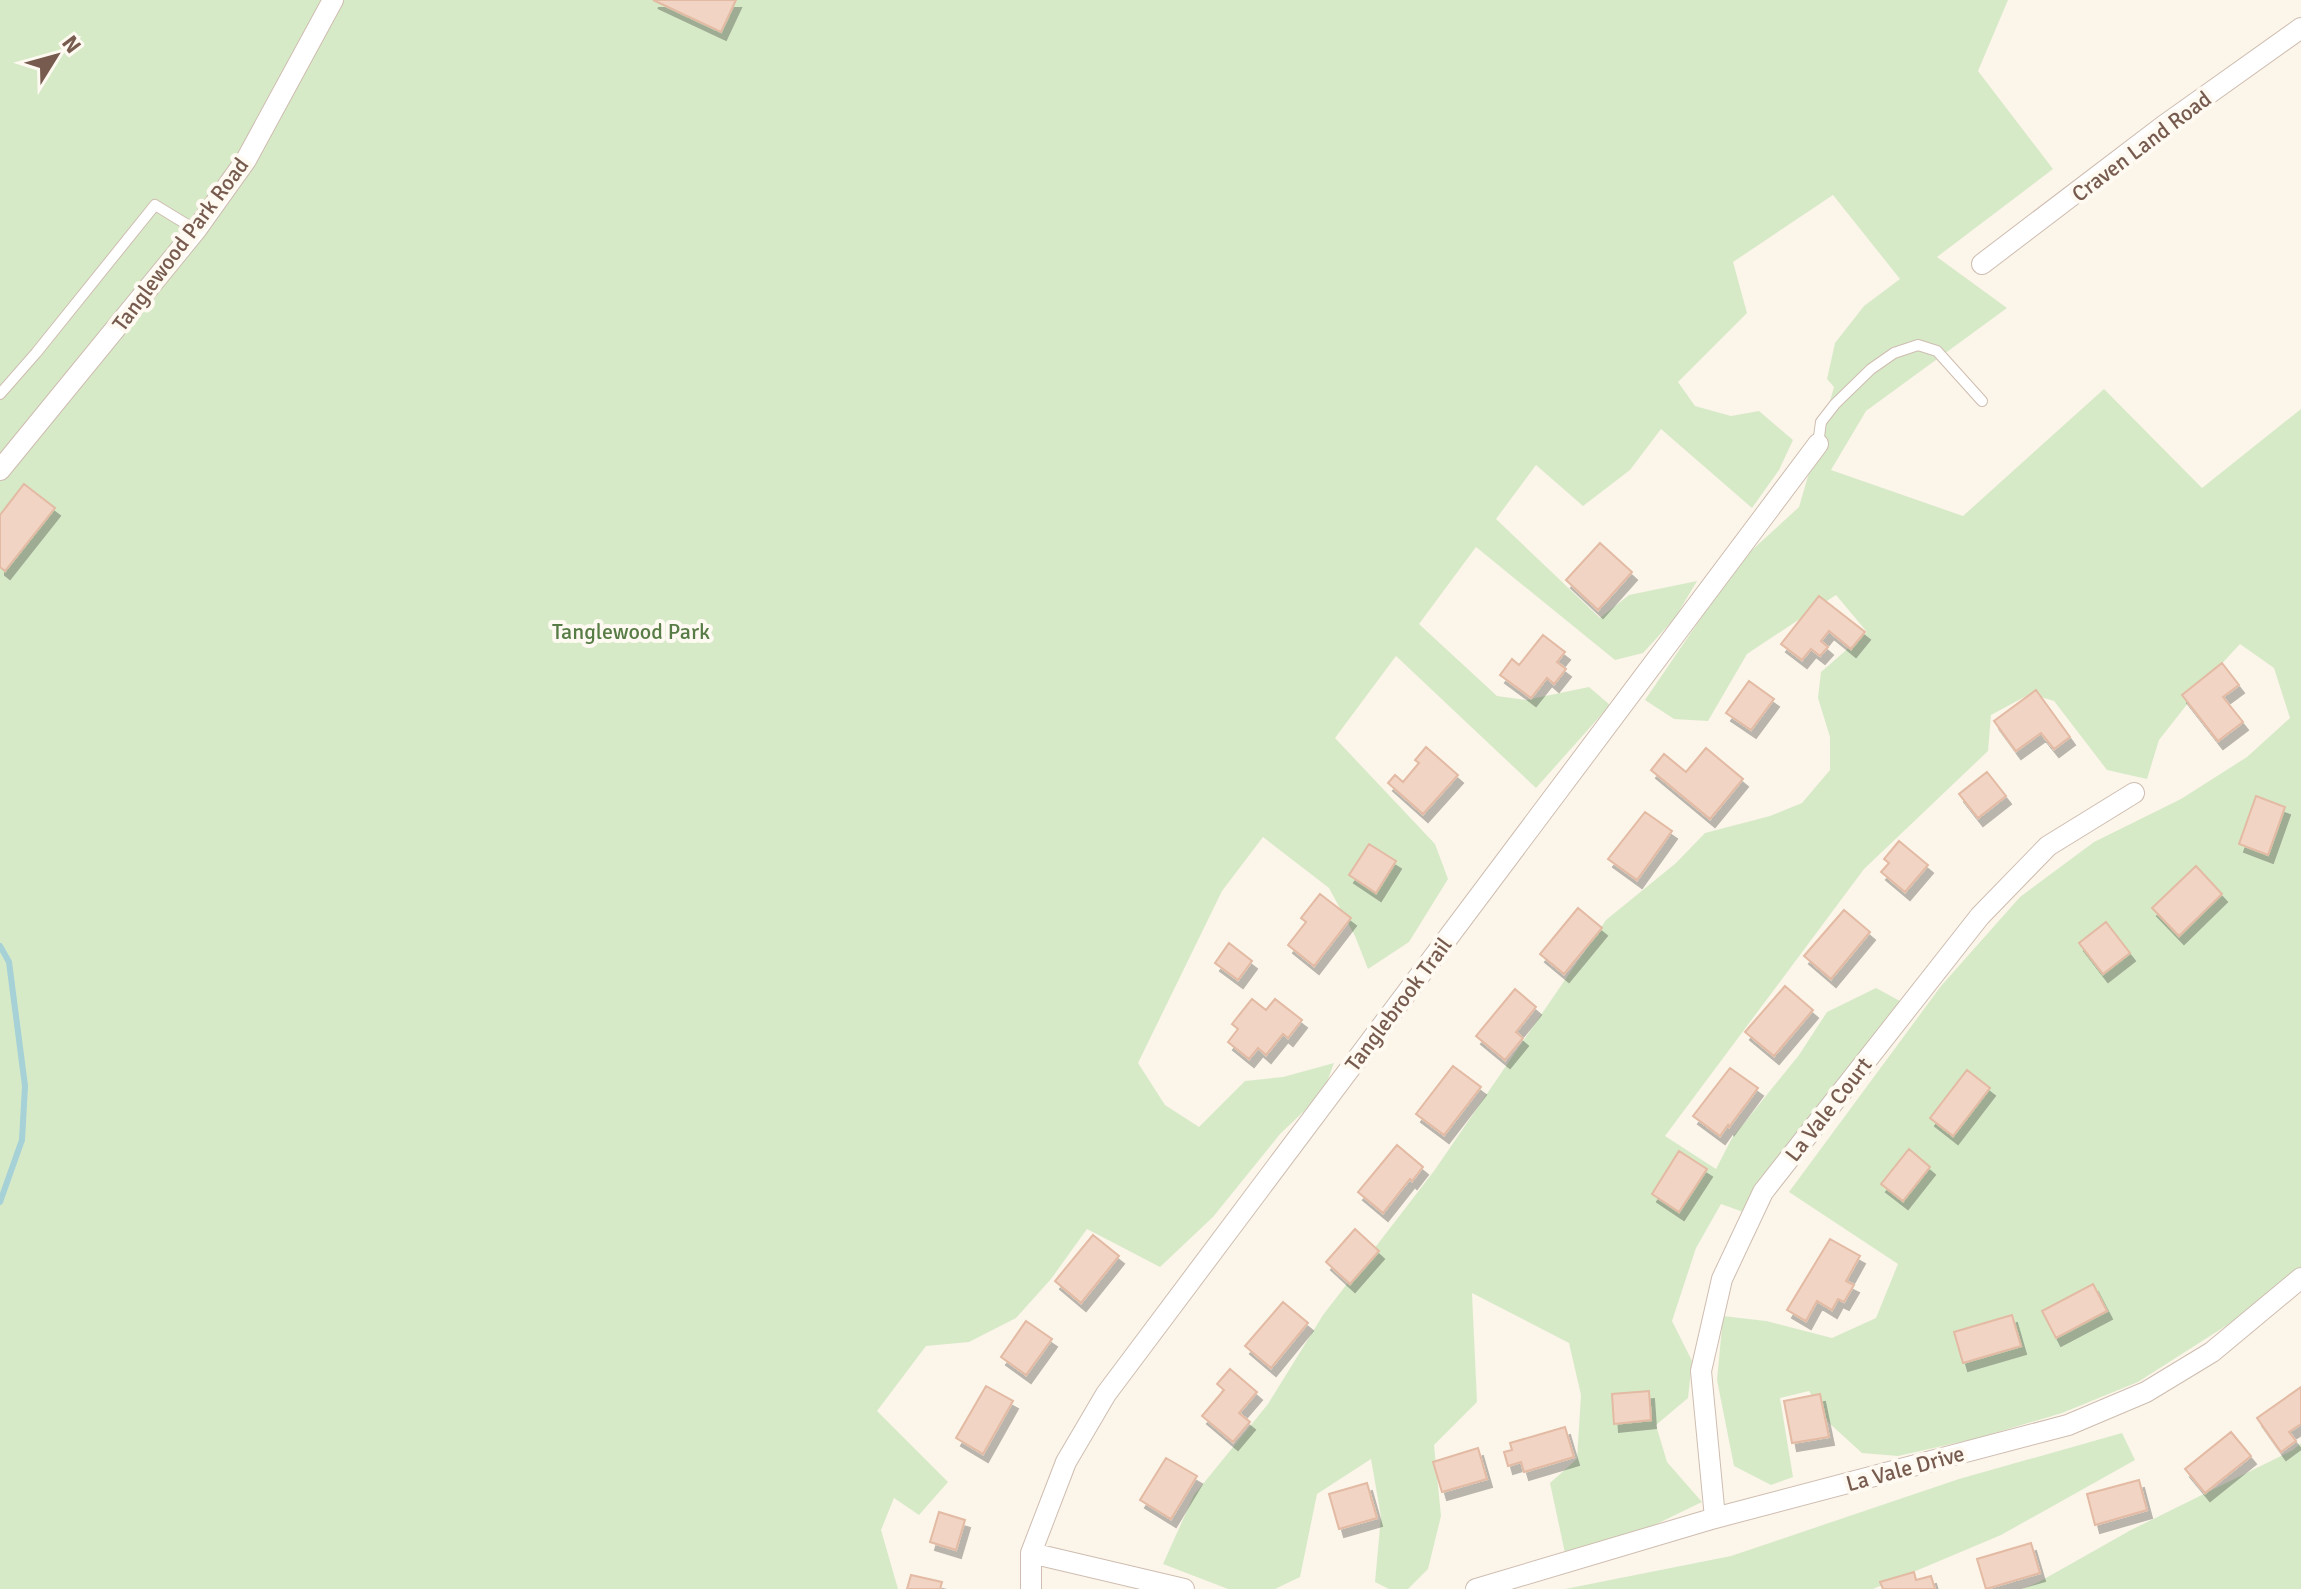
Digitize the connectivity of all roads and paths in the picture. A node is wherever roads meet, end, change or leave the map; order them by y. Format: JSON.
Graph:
{"nodes":[{"id":1,"x":333,"y":0,"type":"edge"},
{"id":2,"x":2301,"y":28,"type":"edge"},
{"id":3,"x":196,"y":230,"type":"junction"},
{"id":4,"x":1982,"y":264,"type":"dead end"},
{"id":5,"x":0,"y":394,"type":"edge"},
{"id":6,"x":1982,"y":401,"type":"dead end"},
{"id":7,"x":1818,"y":444,"type":"joint"},
{"id":8,"x":0,"y":470,"type":"edge"},
{"id":9,"x":2134,"y":793,"type":"dead end"},
{"id":10,"x":2301,"y":1278,"type":"edge"},
{"id":11,"x":1715,"y":1518,"type":"junction"},
{"id":12,"x":1031,"y":1553,"type":"junction"},
{"id":13,"x":1031,"y":1589,"type":"edge"},
{"id":14,"x":1184,"y":1589,"type":"edge"},
{"id":15,"x":1476,"y":1589,"type":"edge"}],
"edges":[{"from":1,"to":3,"type":"street","name":"Tanglewood Park Road"},
{"from":2,"to":4,"type":"street","name":"Craven Land Road"},
{"from":3,"to":5,"type":"lane"},
{"from":3,"to":8,"type":"street","name":"Tanglewood Park Road"},
{"from":6,"to":7,"type":"lane"},
{"from":7,"to":12,"type":"street","name":"Tanglebrook Trail"},
{"from":9,"to":11,"type":"street","name":"La Vale Court"},
{"from":10,"to":11,"type":"street","name":"La Vale Drive"},
{"from":11,"to":15,"type":"street","name":"La Vale Drive"},
{"from":12,"to":13,"type":"street","name":"Tanglebrook Trail"},
{"from":12,"to":14,"type":"street"}]}
